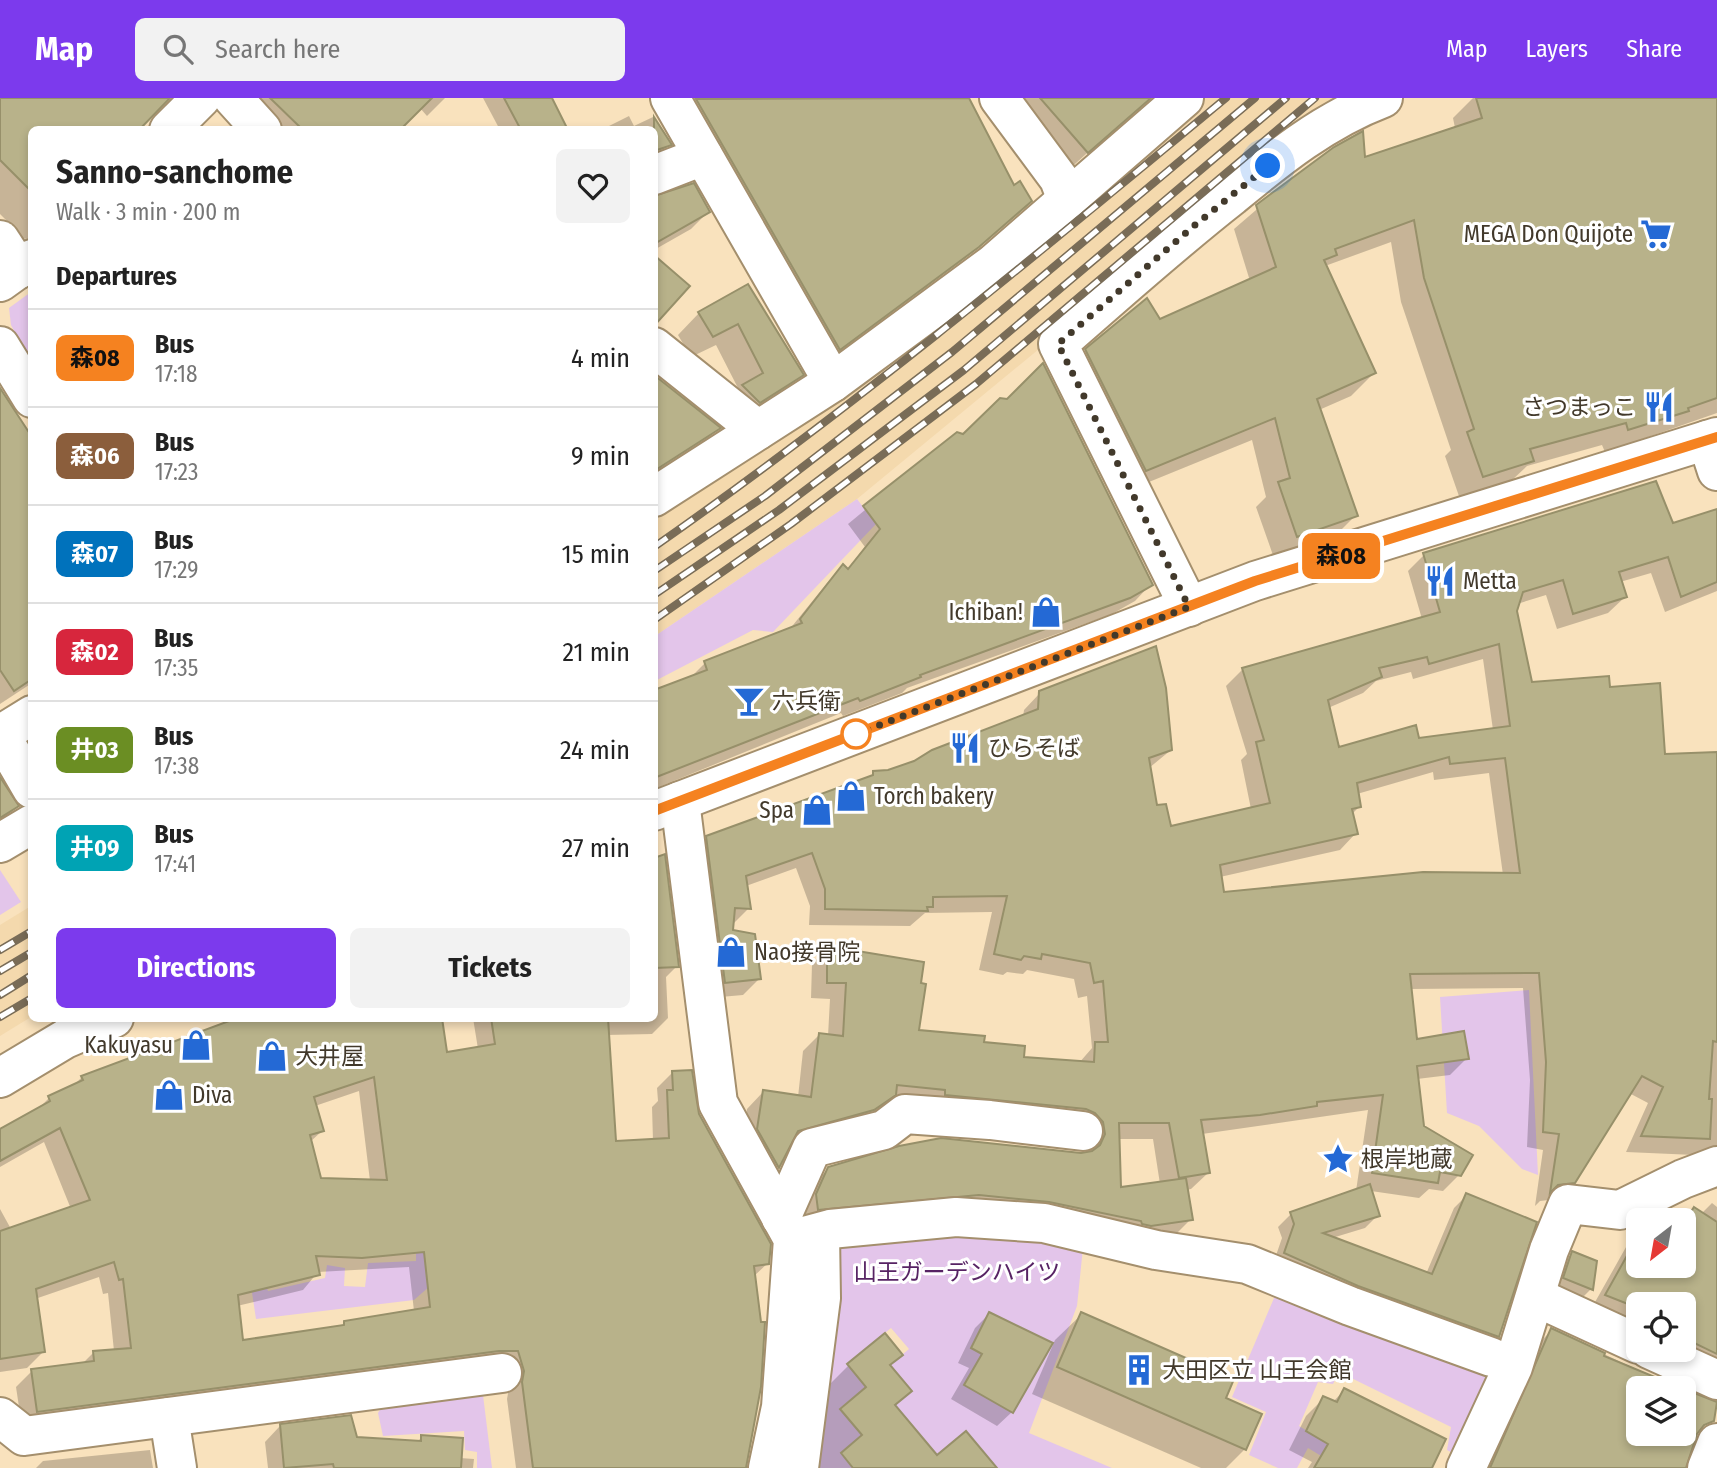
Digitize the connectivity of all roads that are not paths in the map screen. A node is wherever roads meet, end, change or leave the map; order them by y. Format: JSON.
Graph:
{"nodes":[{"id":1,"x":201,"y":98,"type":"edge"},
{"id":2,"x":233,"y":98,"type":"edge"},
{"id":3,"x":670,"y":98,"type":"edge"},
{"id":4,"x":999,"y":98,"type":"edge"},
{"id":5,"x":1184,"y":98,"type":"edge"},
{"id":6,"x":1382,"y":98,"type":"edge"},
{"id":7,"x":173,"y":126,"type":"edge"},
{"id":8,"x":258,"y":126,"type":"edge"},
{"id":9,"x":703,"y":156,"type":"junction"},
{"id":10,"x":658,"y":173,"type":"edge"},
{"id":11,"x":1067,"y":200,"type":"junction"},
{"id":12,"x":0,"y":346,"type":"edge"},
{"id":13,"x":658,"y":350,"type":"edge"},
{"id":14,"x":833,"y":382,"type":"junction"},
{"id":15,"x":28,"y":392,"type":"edge"},
{"id":16,"x":758,"y":430,"type":"junction"},
{"id":17,"x":1714,"y":449,"type":"edge"},
{"id":18,"x":658,"y":494,"type":"edge"},
{"id":19,"x":1189,"y":607,"type":"junction"},
{"id":20,"x":28,"y":717,"type":"edge"},
{"id":21,"x":0,"y":734,"type":"edge"},
{"id":22,"x":28,"y":782,"type":"edge"},
{"id":23,"x":667,"y":806,"type":"edge"},
{"id":24,"x":28,"y":826,"type":"edge"},
{"id":25,"x":0,"y":843,"type":"edge"},
{"id":26,"x":105,"y":1022,"type":"edge"},
{"id":27,"x":0,"y":1078,"type":"edge"},
{"id":28,"x":1083,"y":1131,"type":"dead end"},
{"id":29,"x":1717,"y":1166,"type":"edge"},
{"id":30,"x":798,"y":1230,"type":"junction"},
{"id":31,"x":1536,"y":1297,"type":"junction"},
{"id":32,"x":1626,"y":1338,"type":"edge"},
{"id":33,"x":1491,"y":1357,"type":"dead end"},
{"id":34,"x":1678,"y":1362,"type":"edge"},
{"id":35,"x":502,"y":1373,"type":"dead end"},
{"id":36,"x":1717,"y":1380,"type":"edge"},
{"id":37,"x":0,"y":1417,"type":"edge"},
{"id":38,"x":169,"y":1417,"type":"junction"},
{"id":39,"x":1717,"y":1443,"type":"edge"},
{"id":40,"x":177,"y":1468,"type":"edge"},
{"id":41,"x":768,"y":1468,"type":"edge"},
{"id":42,"x":799,"y":1468,"type":"edge"},
{"id":43,"x":1466,"y":1468,"type":"edge"},
{"id":44,"x":1707,"y":1468,"type":"edge"}],
"edges":[{"from":1,"to":7,"type":"street"},
{"from":2,"to":8,"type":"street"},
{"from":3,"to":9,"type":"street"},
{"from":4,"to":11,"type":"street"},
{"from":5,"to":11,"type":"street"},
{"from":6,"to":19,"type":"street"},
{"from":9,"to":10,"type":"street"},
{"from":9,"to":14,"type":"street"},
{"from":11,"to":14,"type":"street"},
{"from":12,"to":15,"type":"street"},
{"from":13,"to":16,"type":"street"},
{"from":14,"to":16,"type":"street"},
{"from":16,"to":18,"type":"street"},
{"from":17,"to":19,"type":"street"},
{"from":19,"to":23,"type":"street"},
{"from":20,"to":21,"type":"street"},
{"from":21,"to":22,"type":"street"},
{"from":23,"to":30,"type":"street"},
{"from":24,"to":25,"type":"street"},
{"from":26,"to":27,"type":"street"},
{"from":28,"to":30,"type":"street"},
{"from":29,"to":31,"type":"street"},
{"from":30,"to":33,"type":"street"},
{"from":30,"to":41,"type":"street"},
{"from":30,"to":42,"type":"street"},
{"from":31,"to":32,"type":"street"},
{"from":31,"to":43,"type":"street"},
{"from":34,"to":36,"type":"street"},
{"from":35,"to":38,"type":"street"},
{"from":37,"to":38,"type":"street"},
{"from":38,"to":40,"type":"street"},
{"from":39,"to":44,"type":"street"}]}
